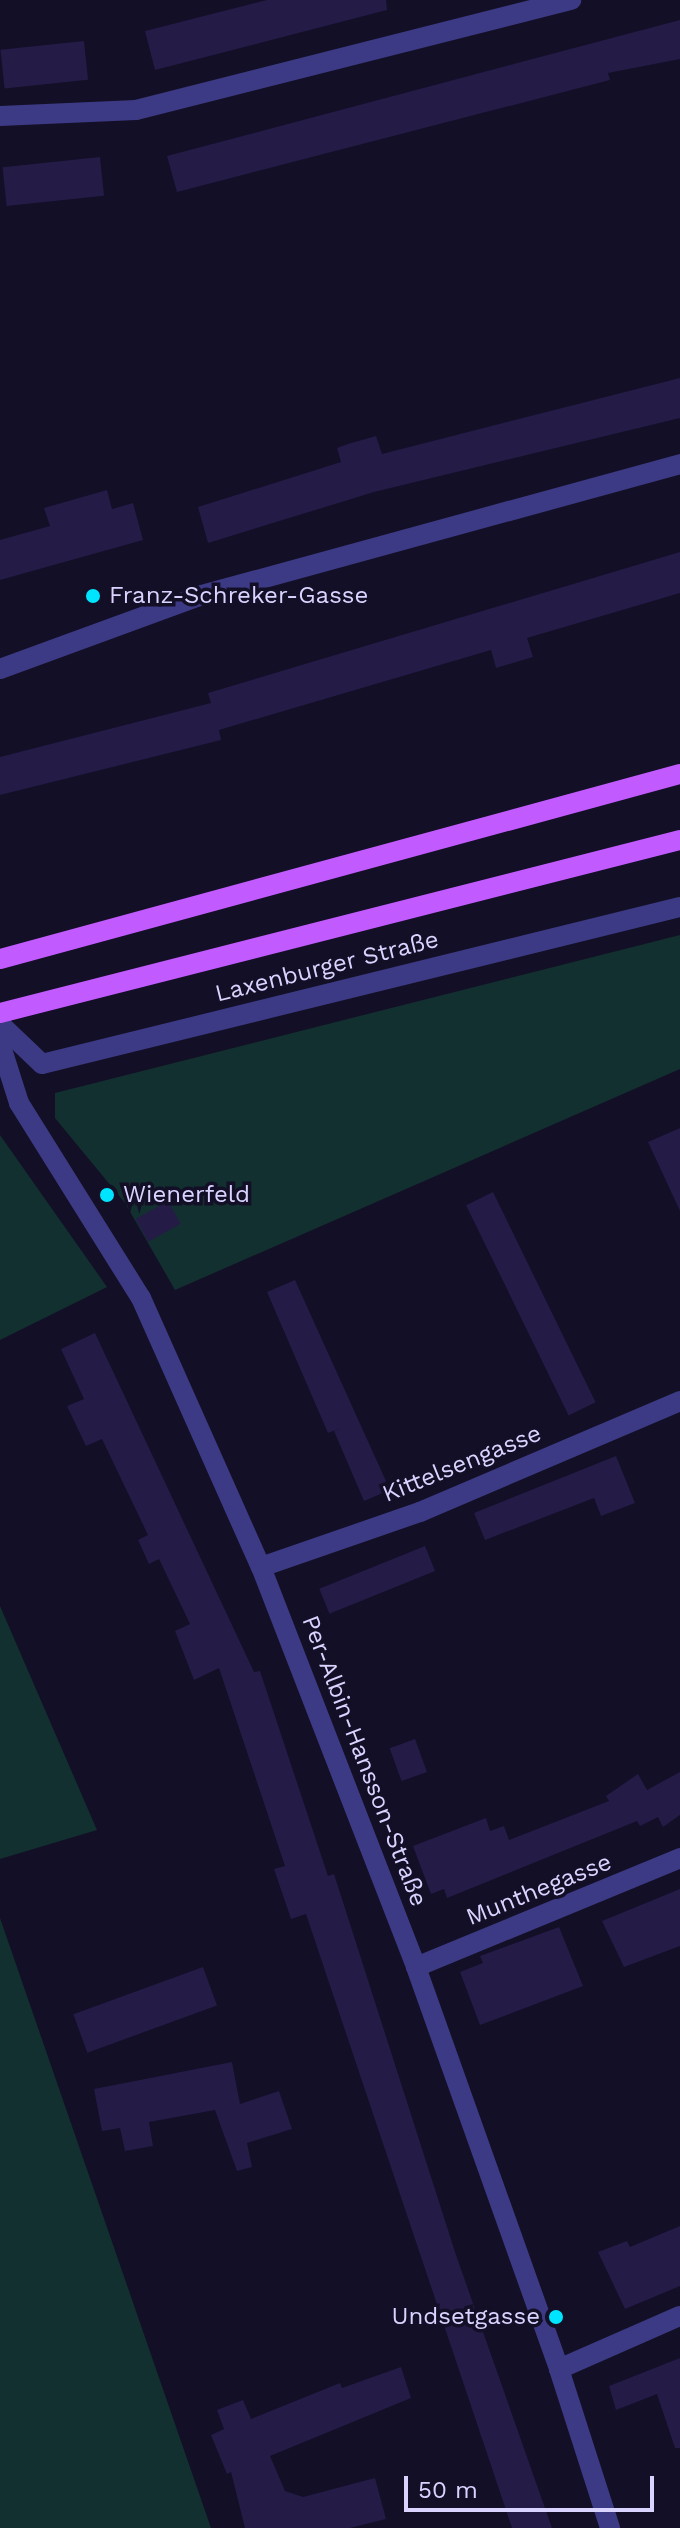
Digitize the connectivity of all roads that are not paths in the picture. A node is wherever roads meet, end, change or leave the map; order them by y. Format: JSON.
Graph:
{"nodes":[{"id":1,"x":571,"y":0,"type":"edge"},
{"id":2,"x":0,"y":116,"type":"edge"},
{"id":3,"x":680,"y":464,"type":"edge"},
{"id":4,"x":0,"y":669,"type":"edge"},
{"id":5,"x":680,"y":774,"type":"edge"},
{"id":6,"x":680,"y":840,"type":"edge"},
{"id":7,"x":680,"y":907,"type":"edge"},
{"id":8,"x":0,"y":959,"type":"edge"},
{"id":9,"x":0,"y":1013,"type":"edge"},
{"id":10,"x":0,"y":1024,"type":"edge"},
{"id":11,"x":0,"y":1043,"type":"edge"},
{"id":12,"x":680,"y":1401,"type":"edge"},
{"id":13,"x":261,"y":1567,"type":"junction"},
{"id":14,"x":680,"y":1858,"type":"edge"},
{"id":15,"x":416,"y":1967,"type":"junction"},
{"id":16,"x":680,"y":2316,"type":"edge"},
{"id":17,"x":559,"y":2369,"type":"junction"},
{"id":18,"x":610,"y":2528,"type":"edge"}],
"edges":[{"from":1,"to":2,"type":"street"},
{"from":3,"to":4,"type":"street"},
{"from":5,"to":8,"type":"main road"},
{"from":6,"to":9,"type":"main road","name":"Laxenburger Straße"},
{"from":7,"to":10,"type":"street","name":"Laxenburger Straße"},
{"from":11,"to":13,"type":"street","name":"Per-Albin-Hansson-Straße"},
{"from":12,"to":13,"type":"street","name":"Kittelsengasse"},
{"from":13,"to":15,"type":"street","name":"Per-Albin-Hansson-Straße"},
{"from":14,"to":15,"type":"street","name":"Munthegasse"},
{"from":15,"to":17,"type":"street","name":"Per-Albin-Hansson-Straße"},
{"from":16,"to":17,"type":"street"},
{"from":17,"to":18,"type":"street","name":"Per-Albin-Hansson-Straße"}]}
